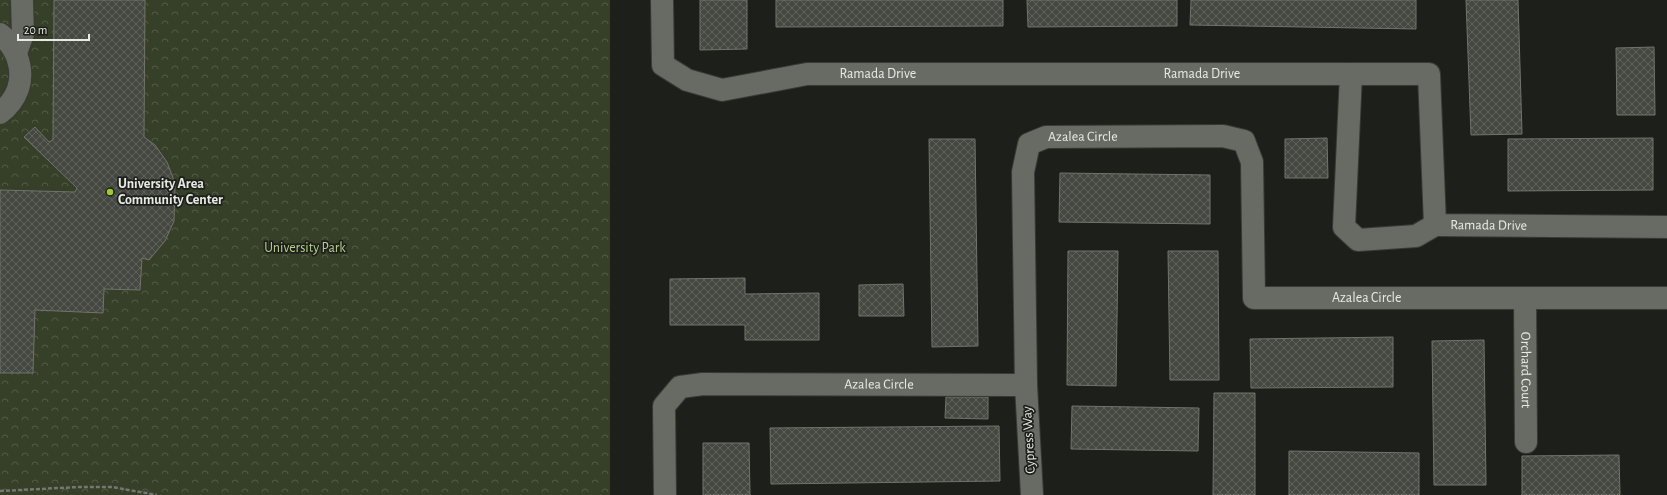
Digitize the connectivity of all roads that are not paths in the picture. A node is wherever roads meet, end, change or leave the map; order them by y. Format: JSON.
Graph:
{"nodes":[{"id":1,"x":22,"y":0,"type":"edge"},
{"id":2,"x":662,"y":0,"type":"edge"},
{"id":3,"x":0,"y":34,"type":"edge"},
{"id":4,"x":16,"y":53,"type":"junction"},
{"id":5,"x":1351,"y":74,"type":"junction"},
{"id":6,"x":0,"y":113,"type":"edge"},
{"id":7,"x":1435,"y":225,"type":"junction"},
{"id":8,"x":1667,"y":227,"type":"edge"},
{"id":9,"x":1525,"y":298,"type":"junction"},
{"id":10,"x":1667,"y":298,"type":"edge"},
{"id":11,"x":1026,"y":385,"type":"junction"},
{"id":12,"x":1526,"y":442,"type":"dead end"},
{"id":13,"x":665,"y":495,"type":"edge"},
{"id":14,"x":1032,"y":495,"type":"edge"}],
"edges":[{"from":1,"to":4,"type":"street"},
{"from":2,"to":5,"type":"street","name":"Ramada Drive"},
{"from":3,"to":4,"type":"street"},
{"from":4,"to":6,"type":"street"},
{"from":5,"to":7,"type":"street","name":"Ramada Drive"},
{"from":5,"to":7,"type":"street"},
{"from":7,"to":8,"type":"street","name":"Ramada Drive"},
{"from":9,"to":10,"type":"street","name":"Azalea Circle"},
{"from":9,"to":11,"type":"street","name":"Azalea Circle"},
{"from":9,"to":12,"type":"street","name":"Orchard Court"},
{"from":11,"to":13,"type":"street","name":"Azalea Circle"},
{"from":11,"to":14,"type":"street","name":"Cypress Way"}]}
